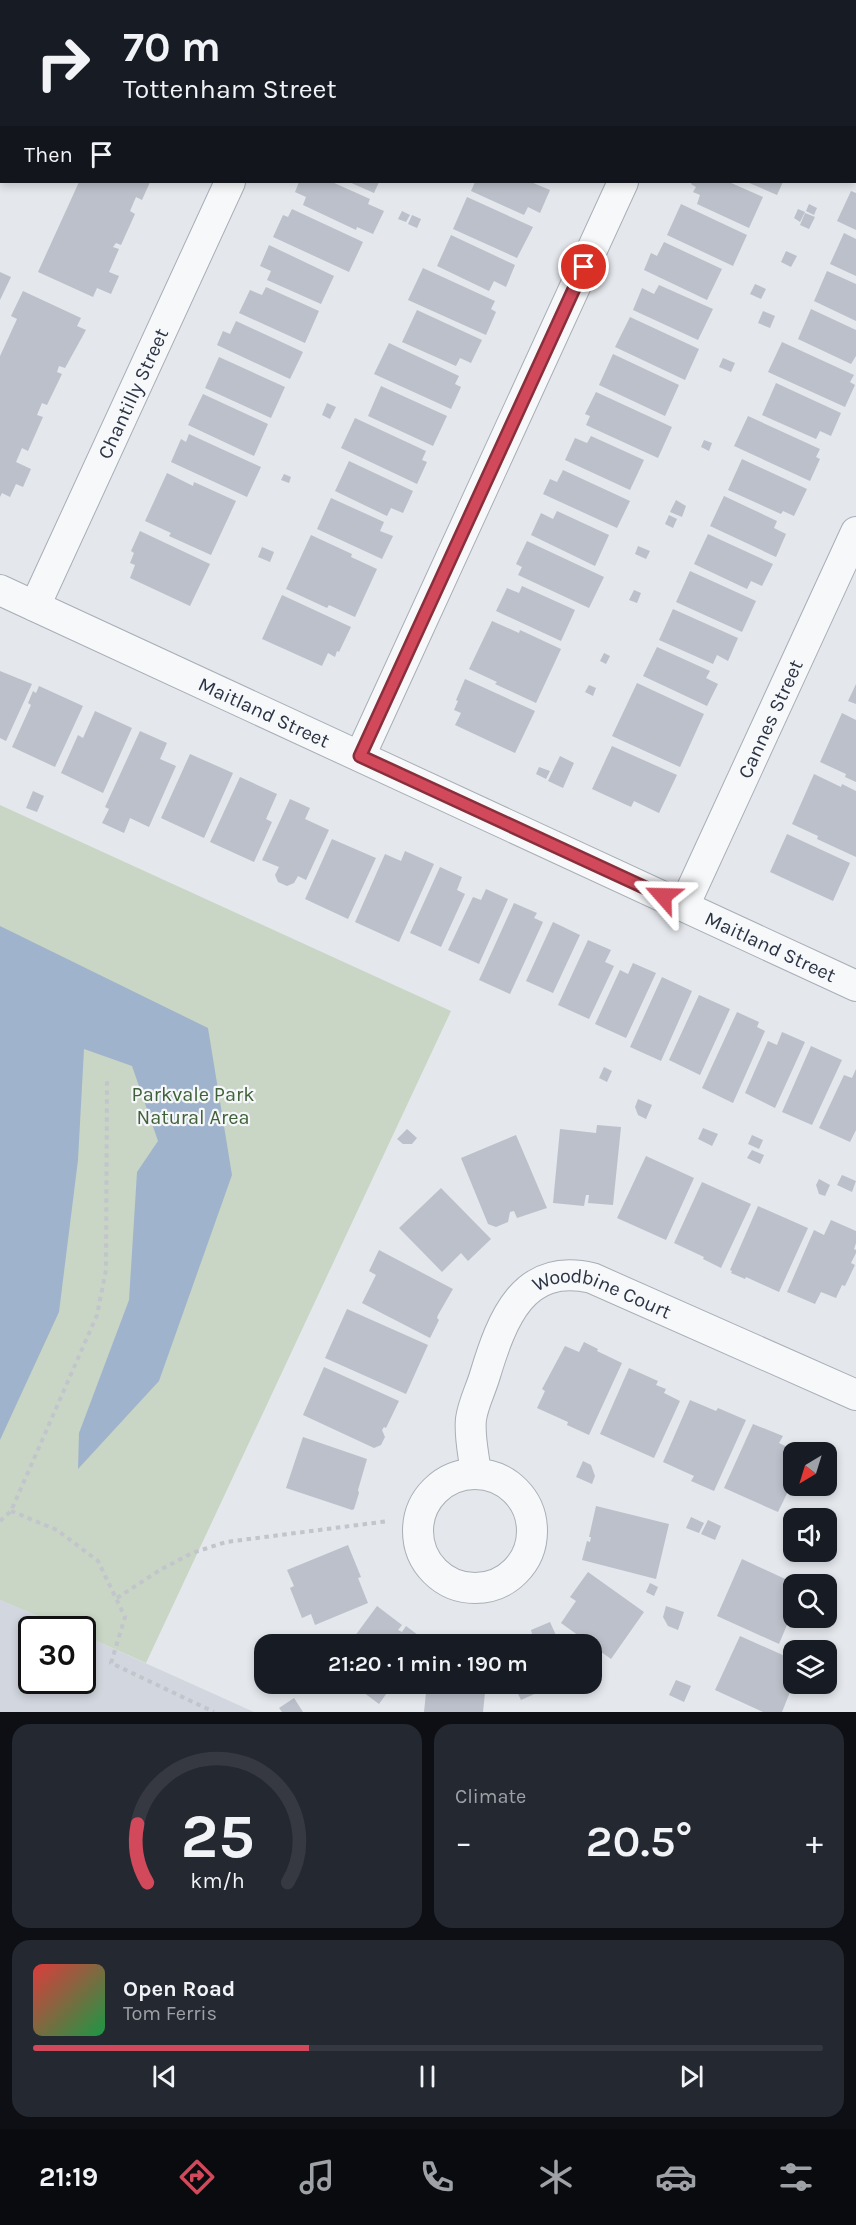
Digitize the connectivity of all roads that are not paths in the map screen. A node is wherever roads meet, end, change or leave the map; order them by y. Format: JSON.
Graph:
{"nodes":[{"id":1,"x":230,"y":183,"type":"edge"},
{"id":2,"x":623,"y":183,"type":"edge"},
{"id":3,"x":856,"y":532,"type":"edge"},
{"id":4,"x":0,"y":590,"type":"edge"},
{"id":5,"x":35,"y":606,"type":"junction"},
{"id":6,"x":360,"y":756,"type":"junction"},
{"id":7,"x":684,"y":906,"type":"junction"},
{"id":8,"x":856,"y":986,"type":"edge"},
{"id":9,"x":856,"y":1395,"type":"edge"},
{"id":10,"x":476,"y":1474,"type":"dead end"}],
"edges":[{"from":1,"to":5,"type":"street","name":"Chantilly Street"},
{"from":2,"to":6,"type":"street"},
{"from":3,"to":7,"type":"street","name":"Cannes Street"},
{"from":4,"to":5,"type":"street","name":"Maitland Street"},
{"from":5,"to":6,"type":"street","name":"Maitland Street"},
{"from":6,"to":7,"type":"street","name":"Maitland Street"},
{"from":7,"to":8,"type":"street","name":"Maitland Street"},
{"from":9,"to":10,"type":"street","name":"Woodbine Court"}]}
